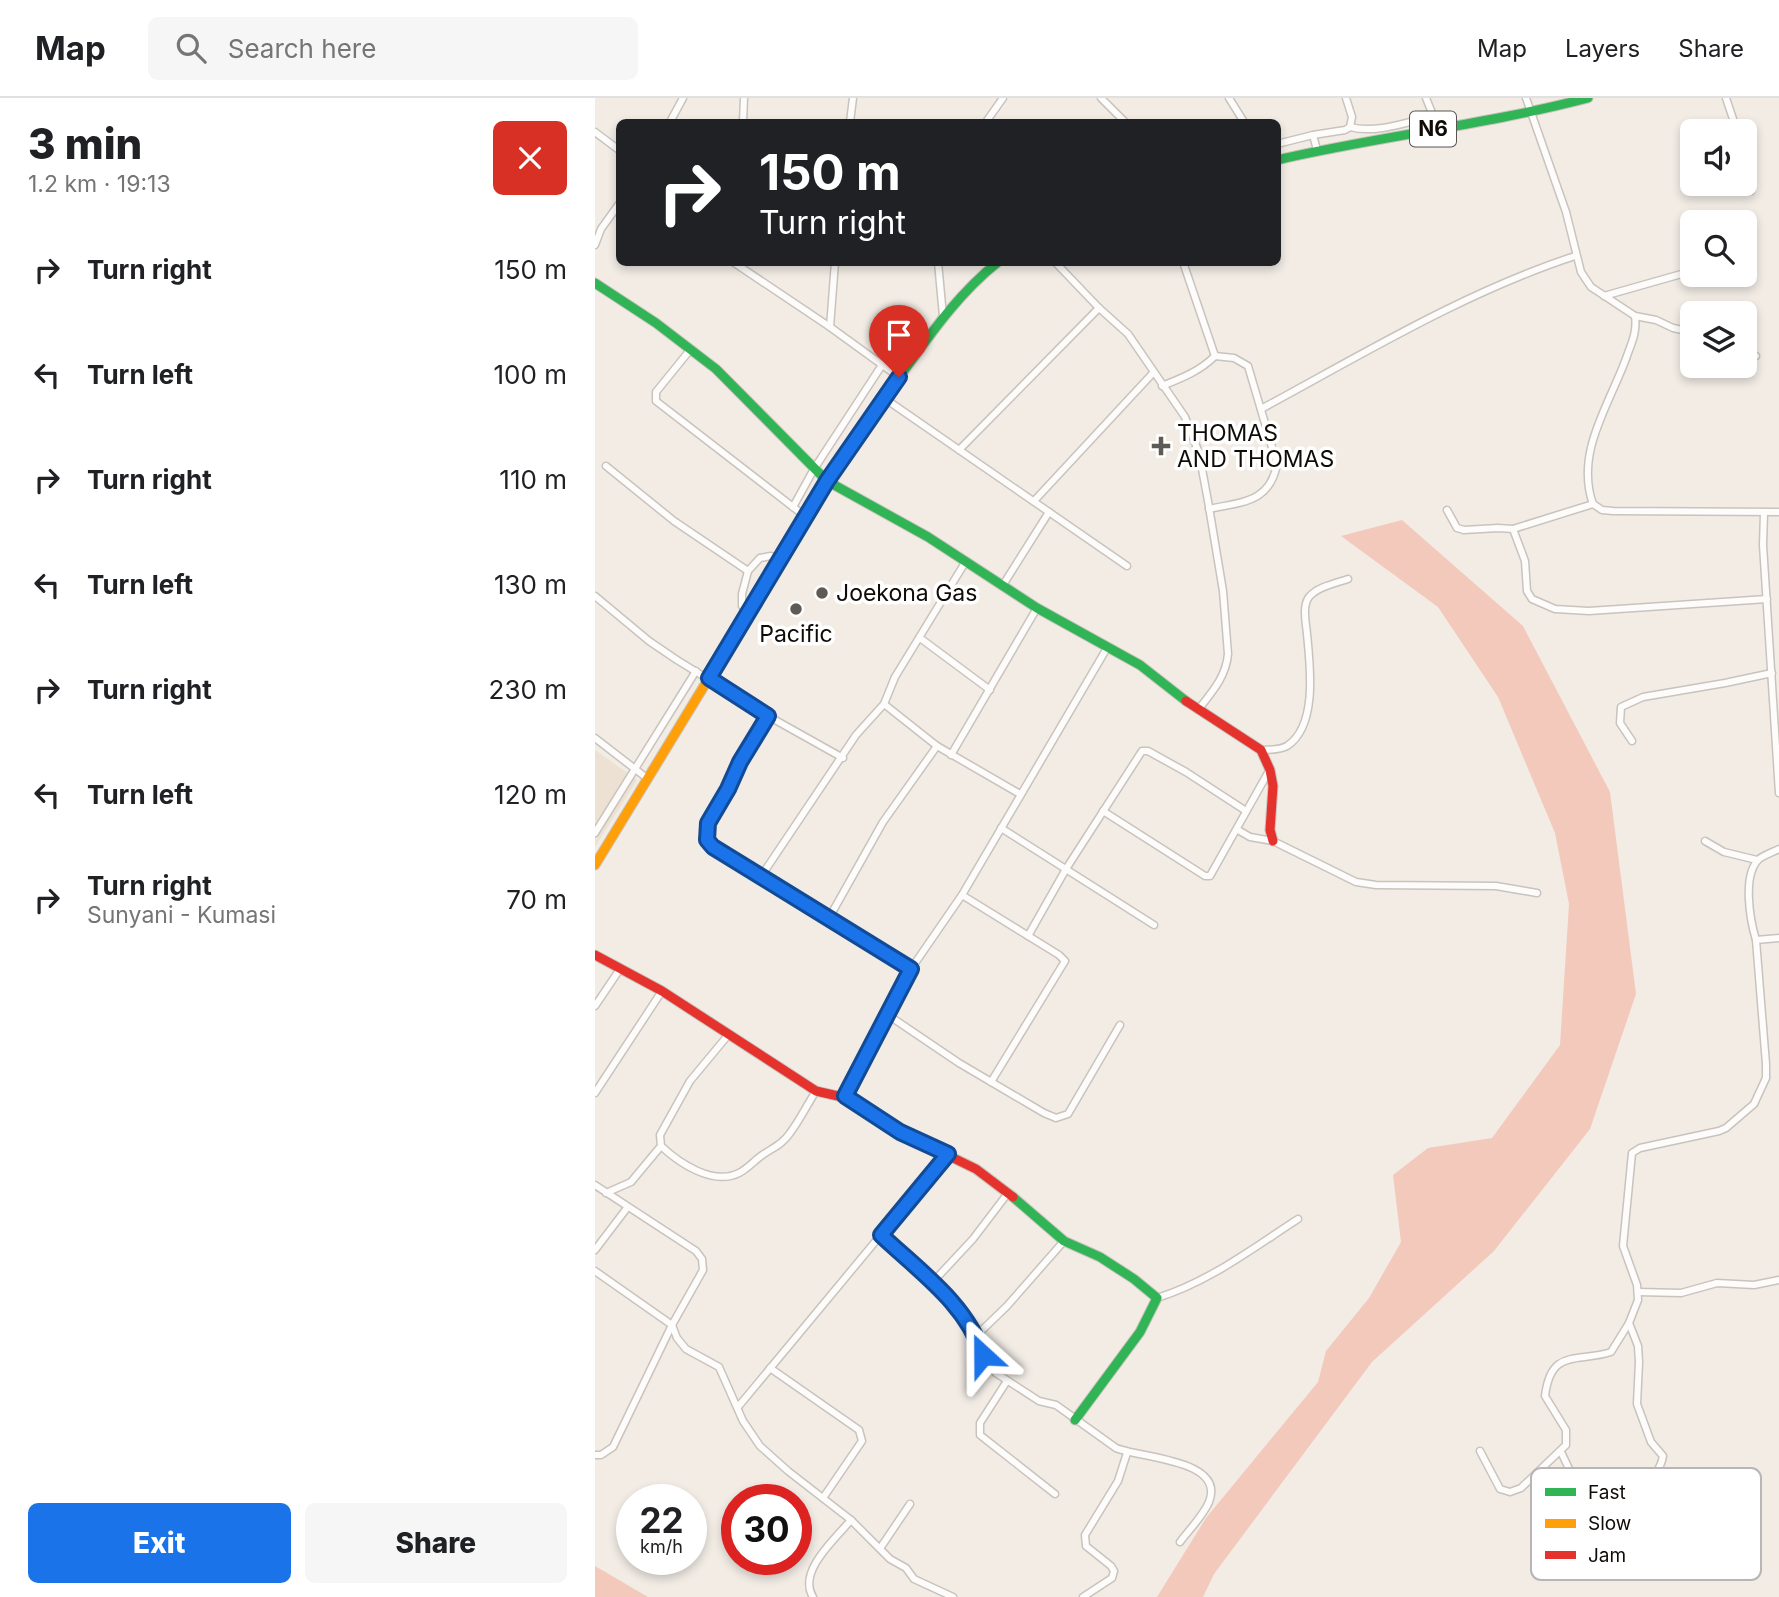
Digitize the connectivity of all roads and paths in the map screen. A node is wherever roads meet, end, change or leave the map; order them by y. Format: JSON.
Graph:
{"nodes":[{"id":1,"x":683,"y":98,"type":"edge"},
{"id":2,"x":744,"y":98,"type":"edge"},
{"id":3,"x":853,"y":98,"type":"edge"},
{"id":4,"x":1003,"y":98,"type":"edge"},
{"id":5,"x":1101,"y":98,"type":"edge"},
{"id":6,"x":1229,"y":98,"type":"edge"},
{"id":7,"x":1346,"y":98,"type":"edge"},
{"id":8,"x":1426,"y":98,"type":"edge"},
{"id":9,"x":1526,"y":98,"type":"edge"},
{"id":10,"x":1588,"y":98,"type":"edge"},
{"id":11,"x":1726,"y":98,"type":"edge"},
{"id":12,"x":1531,"y":111,"type":"junction"},
{"id":13,"x":1433,"y":116,"type":"junction"},
{"id":14,"x":672,"y":119,"type":"edge"},
{"id":15,"x":743,"y":119,"type":"edge"},
{"id":16,"x":851,"y":119,"type":"edge"},
{"id":17,"x":988,"y":119,"type":"edge"},
{"id":18,"x":1122,"y":119,"type":"edge"},
{"id":19,"x":1242,"y":119,"type":"edge"},
{"id":20,"x":1733,"y":119,"type":"edge"},
{"id":21,"x":1350,"y":127,"type":"junction"},
{"id":22,"x":1438,"y":128,"type":"junction"},
{"id":23,"x":595,"y":132,"type":"edge"},
{"id":24,"x":1313,"y":135,"type":"junction"},
{"id":25,"x":1281,"y":143,"type":"edge"},
{"id":26,"x":616,"y":148,"type":"edge"},
{"id":27,"x":1317,"y":150,"type":"junction"},
{"id":28,"x":1281,"y":159,"type":"edge"},
{"id":29,"x":616,"y":208,"type":"edge"},
{"id":30,"x":595,"y":245,"type":"edge"},
{"id":31,"x":1575,"y":256,"type":"junction"},
{"id":32,"x":739,"y":266,"type":"edge"},
{"id":33,"x":835,"y":266,"type":"edge"},
{"id":34,"x":938,"y":266,"type":"edge"},
{"id":35,"x":993,"y":266,"type":"edge"},
{"id":36,"x":1059,"y":266,"type":"edge"},
{"id":37,"x":1183,"y":266,"type":"edge"},
{"id":38,"x":1680,"y":274,"type":"edge"},
{"id":39,"x":595,"y":283,"type":"edge"},
{"id":40,"x":1604,"y":296,"type":"junction"},
{"id":41,"x":1099,"y":307,"type":"junction"},
{"id":42,"x":943,"y":316,"type":"junction"},
{"id":43,"x":1635,"y":316,"type":"junction"},
{"id":44,"x":829,"y":327,"type":"junction"},
{"id":45,"x":1680,"y":329,"type":"edge"},
{"id":46,"x":690,"y":350,"type":"junction"},
{"id":47,"x":1215,"y":356,"type":"junction"},
{"id":48,"x":882,"y":365,"type":"junction"},
{"id":49,"x":1153,"y":373,"type":"junction"},
{"id":50,"x":899,"y":377,"type":"junction"},
{"id":51,"x":1162,"y":386,"type":"junction"},
{"id":52,"x":884,"y":398,"type":"junction"},
{"id":53,"x":1261,"y":409,"type":"junction"},
{"id":54,"x":960,"y":450,"type":"junction"},
{"id":55,"x":606,"y":466,"type":"dead end"},
{"id":56,"x":814,"y":469,"type":"junction"},
{"id":57,"x":827,"y":481,"type":"junction"},
{"id":58,"x":1034,"y":501,"type":"junction"},
{"id":59,"x":1593,"y":504,"type":"junction"},
{"id":60,"x":793,"y":507,"type":"junction"},
{"id":61,"x":1209,"y":509,"type":"junction"},
{"id":62,"x":1447,"y":510,"type":"dead end"},
{"id":63,"x":1049,"y":512,"type":"junction"},
{"id":64,"x":1779,"y":512,"type":"edge"},
{"id":65,"x":1763,"y":513,"type":"junction"},
{"id":66,"x":806,"y":517,"type":"junction"},
{"id":67,"x":1513,"y":529,"type":"junction"},
{"id":68,"x":780,"y":559,"type":"junction"},
{"id":69,"x":966,"y":561,"type":"junction"},
{"id":70,"x":1127,"y":566,"type":"dead end"},
{"id":71,"x":748,"y":572,"type":"junction"},
{"id":72,"x":1348,"y":579,"type":"dead end"},
{"id":73,"x":1003,"y":585,"type":"junction"},
{"id":74,"x":595,"y":596,"type":"edge"},
{"id":75,"x":1767,"y":599,"type":"junction"},
{"id":76,"x":1037,"y":608,"type":"junction"},
{"id":77,"x":748,"y":613,"type":"junction"},
{"id":78,"x":919,"y":638,"type":"junction"},
{"id":79,"x":1107,"y":648,"type":"junction"},
{"id":80,"x":696,"y":671,"type":"junction"},
{"id":81,"x":1772,"y":673,"type":"junction"},
{"id":82,"x":709,"y":678,"type":"junction"},
{"id":83,"x":990,"y":690,"type":"junction"},
{"id":84,"x":884,"y":704,"type":"junction"},
{"id":85,"x":1198,"y":710,"type":"junction"},
{"id":86,"x":768,"y":716,"type":"junction"},
{"id":87,"x":595,"y":738,"type":"edge"},
{"id":88,"x":1632,"y":741,"type":"dead end"},
{"id":89,"x":937,"y":746,"type":"junction"},
{"id":90,"x":1261,"y":750,"type":"junction"},
{"id":91,"x":951,"y":755,"type":"junction"},
{"id":92,"x":843,"y":758,"type":"junction"},
{"id":93,"x":636,"y":770,"type":"junction"},
{"id":94,"x":1270,"y":770,"type":"junction"},
{"id":95,"x":648,"y":779,"type":"junction"},
{"id":96,"x":1779,"y":793,"type":"edge"},
{"id":97,"x":1020,"y":794,"type":"junction"},
{"id":98,"x":1104,"y":811,"type":"junction"},
{"id":99,"x":1246,"y":811,"type":"junction"},
{"id":100,"x":1002,"y":828,"type":"junction"},
{"id":101,"x":1238,"y":830,"type":"junction"},
{"id":102,"x":595,"y":833,"type":"edge"},
{"id":103,"x":1273,"y":841,"type":"junction"},
{"id":104,"x":1705,"y":841,"type":"dead end"},
{"id":105,"x":1779,"y":849,"type":"edge"},
{"id":106,"x":1757,"y":860,"type":"junction"},
{"id":107,"x":595,"y":865,"type":"edge"},
{"id":108,"x":1066,"y":869,"type":"junction"},
{"id":109,"x":762,"y":875,"type":"junction"},
{"id":110,"x":1537,"y":892,"type":"dead end"},
{"id":111,"x":962,"y":895,"type":"junction"},
{"id":112,"x":829,"y":918,"type":"junction"},
{"id":113,"x":1154,"y":925,"type":"dead end"},
{"id":114,"x":1028,"y":936,"type":"junction"},
{"id":115,"x":1779,"y":938,"type":"edge"},
{"id":116,"x":1756,"y":940,"type":"junction"},
{"id":117,"x":595,"y":955,"type":"edge"},
{"id":118,"x":620,"y":969,"type":"junction"},
{"id":119,"x":911,"y":969,"type":"junction"},
{"id":120,"x":662,"y":991,"type":"junction"},
{"id":121,"x":595,"y":1006,"type":"edge"},
{"id":122,"x":888,"y":1015,"type":"junction"},
{"id":123,"x":1120,"y":1025,"type":"dead end"},
{"id":124,"x":729,"y":1034,"type":"junction"},
{"id":125,"x":991,"y":1082,"type":"junction"},
{"id":126,"x":816,"y":1091,"type":"junction"},
{"id":127,"x":595,"y":1093,"type":"edge"},
{"id":128,"x":845,"y":1096,"type":"junction"},
{"id":129,"x":661,"y":1146,"type":"junction"},
{"id":130,"x":948,"y":1154,"type":"junction"},
{"id":131,"x":595,"y":1185,"type":"edge"},
{"id":132,"x":606,"y":1193,"type":"junction"},
{"id":133,"x":1009,"y":1194,"type":"junction"},
{"id":134,"x":627,"y":1208,"type":"junction"},
{"id":135,"x":1298,"y":1219,"type":"dead end"},
{"id":136,"x":881,"y":1235,"type":"junction"},
{"id":137,"x":1064,"y":1241,"type":"junction"},
{"id":138,"x":595,"y":1250,"type":"edge"},
{"id":139,"x":595,"y":1271,"type":"edge"},
{"id":140,"x":1779,"y":1280,"type":"edge"},
{"id":141,"x":932,"y":1283,"type":"junction"},
{"id":142,"x":1638,"y":1292,"type":"junction"},
{"id":143,"x":1157,"y":1298,"type":"junction"},
{"id":144,"x":1629,"y":1323,"type":"junction"},
{"id":145,"x":672,"y":1325,"type":"junction"},
{"id":146,"x":976,"y":1336,"type":"junction"},
{"id":147,"x":770,"y":1368,"type":"junction"},
{"id":148,"x":1007,"y":1381,"type":"junction"},
{"id":149,"x":738,"y":1407,"type":"junction"},
{"id":150,"x":1075,"y":1420,"type":"junction"},
{"id":151,"x":1481,"y":1451,"type":"dead end"},
{"id":152,"x":1561,"y":1452,"type":"junction"},
{"id":153,"x":1127,"y":1453,"type":"junction"},
{"id":154,"x":595,"y":1455,"type":"edge"},
{"id":155,"x":1543,"y":1468,"type":"edge"},
{"id":156,"x":1569,"y":1468,"type":"edge"},
{"id":157,"x":1660,"y":1468,"type":"edge"},
{"id":158,"x":1531,"y":1479,"type":"edge"},
{"id":159,"x":1055,"y":1494,"type":"dead end"},
{"id":160,"x":823,"y":1498,"type":"junction"},
{"id":161,"x":910,"y":1504,"type":"dead end"},
{"id":162,"x":851,"y":1520,"type":"junction"},
{"id":163,"x":1180,"y":1542,"type":"dead end"},
{"id":164,"x":880,"y":1546,"type":"junction"},
{"id":165,"x":813,"y":1597,"type":"edge"},
{"id":166,"x":953,"y":1597,"type":"edge"},
{"id":167,"x":1083,"y":1597,"type":"edge"}],
"edges":[{"from":1,"to":14,"type":"street"},
{"from":2,"to":15,"type":"street"},
{"from":3,"to":16,"type":"street"},
{"from":4,"to":17,"type":"street"},
{"from":5,"to":18,"type":"street"},
{"from":6,"to":19,"type":"street"},
{"from":7,"to":21,"type":"street"},
{"from":8,"to":13,"type":"street"},
{"from":9,"to":12,"type":"street"},
{"from":10,"to":12,"type":"street","number":"N6"},
{"from":11,"to":20,"type":"street"},
{"from":12,"to":22,"type":"street","number":"N6"},
{"from":12,"to":31,"type":"street"},
{"from":13,"to":21,"type":"street"},
{"from":13,"to":22,"type":"street"},
{"from":21,"to":24,"type":"street"},
{"from":22,"to":27,"type":"street","number":"N6"},
{"from":23,"to":26,"type":"street"},
{"from":24,"to":25,"type":"street"},
{"from":24,"to":27,"type":"street"},
{"from":27,"to":28,"type":"street","number":"N6"},
{"from":29,"to":30,"type":"street"},
{"from":31,"to":40,"type":"street"},
{"from":31,"to":53,"type":"street"},
{"from":32,"to":44,"type":"street"},
{"from":33,"to":44,"type":"street"},
{"from":34,"to":42,"type":"street"},
{"from":35,"to":42,"type":"street"},
{"from":36,"to":41,"type":"street"},
{"from":37,"to":47,"type":"street"},
{"from":38,"to":40,"type":"street"},
{"from":39,"to":46,"type":"street"},
{"from":40,"to":43,"type":"street"},
{"from":41,"to":49,"type":"street"},
{"from":41,"to":54,"type":"street"},
{"from":42,"to":50,"type":"street"},
{"from":43,"to":45,"type":"street"},
{"from":43,"to":59,"type":"street"},
{"from":44,"to":48,"type":"street"},
{"from":46,"to":56,"type":"street"},
{"from":46,"to":60,"type":"street"},
{"from":47,"to":51,"type":"street"},
{"from":47,"to":53,"type":"street"},
{"from":48,"to":50,"type":"street"},
{"from":48,"to":56,"type":"street"},
{"from":49,"to":51,"type":"street"},
{"from":49,"to":58,"type":"street"},
{"from":50,"to":52,"type":"street"},
{"from":51,"to":61,"type":"street"},
{"from":52,"to":54,"type":"street"},
{"from":52,"to":57,"type":"street"},
{"from":53,"to":61,"type":"street"},
{"from":54,"to":58,"type":"street"},
{"from":55,"to":71,"type":"street"},
{"from":56,"to":57,"type":"street"},
{"from":56,"to":60,"type":"street"},
{"from":57,"to":66,"type":"street"},
{"from":57,"to":69,"type":"street"},
{"from":58,"to":63,"type":"street"},
{"from":59,"to":65,"type":"street"},
{"from":59,"to":67,"type":"street"},
{"from":60,"to":66,"type":"street"},
{"from":61,"to":85,"type":"street"},
{"from":62,"to":67,"type":"street"},
{"from":63,"to":70,"type":"street"},
{"from":63,"to":73,"type":"street"},
{"from":64,"to":65,"type":"street"},
{"from":65,"to":75,"type":"street"},
{"from":66,"to":68,"type":"street"},
{"from":67,"to":75,"type":"street"},
{"from":68,"to":71,"type":"street"},
{"from":68,"to":77,"type":"street"},
{"from":69,"to":73,"type":"street"},
{"from":69,"to":78,"type":"street"},
{"from":71,"to":77,"type":"street"},
{"from":72,"to":90,"type":"street"},
{"from":73,"to":76,"type":"street"},
{"from":74,"to":80,"type":"street"},
{"from":75,"to":81,"type":"street"},
{"from":76,"to":79,"type":"street"},
{"from":76,"to":83,"type":"street"},
{"from":77,"to":82,"type":"street"},
{"from":78,"to":83,"type":"street"},
{"from":78,"to":84,"type":"street"},
{"from":79,"to":85,"type":"street"},
{"from":79,"to":97,"type":"street"},
{"from":80,"to":82,"type":"street"},
{"from":80,"to":93,"type":"street"},
{"from":81,"to":88,"type":"street"},
{"from":81,"to":96,"type":"street"},
{"from":82,"to":86,"type":"street"},
{"from":82,"to":95,"type":"street"},
{"from":83,"to":91,"type":"street"},
{"from":84,"to":89,"type":"street"},
{"from":84,"to":92,"type":"street"},
{"from":85,"to":90,"type":"street"},
{"from":86,"to":92,"type":"street"},
{"from":86,"to":109,"type":"street"},
{"from":87,"to":93,"type":"street"},
{"from":89,"to":91,"type":"street"},
{"from":89,"to":112,"type":"street"},
{"from":90,"to":94,"type":"street"},
{"from":91,"to":97,"type":"street"},
{"from":92,"to":109,"type":"street"},
{"from":93,"to":95,"type":"street"},
{"from":93,"to":102,"type":"street"},
{"from":94,"to":99,"type":"street"},
{"from":94,"to":103,"type":"street"},
{"from":95,"to":107,"type":"street"},
{"from":97,"to":100,"type":"street"},
{"from":98,"to":99,"type":"street"},
{"from":98,"to":101,"type":"street"},
{"from":98,"to":108,"type":"street"},
{"from":99,"to":101,"type":"street"},
{"from":100,"to":108,"type":"street"},
{"from":100,"to":111,"type":"street"},
{"from":101,"to":103,"type":"street"},
{"from":103,"to":110,"type":"street"},
{"from":104,"to":106,"type":"street"},
{"from":105,"to":106,"type":"street"},
{"from":106,"to":116,"type":"street"},
{"from":108,"to":113,"type":"street"},
{"from":108,"to":114,"type":"street"},
{"from":109,"to":112,"type":"street"},
{"from":111,"to":114,"type":"street"},
{"from":111,"to":119,"type":"street"},
{"from":112,"to":119,"type":"street"},
{"from":114,"to":125,"type":"street"},
{"from":115,"to":116,"type":"street"},
{"from":116,"to":142,"type":"street"},
{"from":117,"to":118,"type":"street"},
{"from":118,"to":120,"type":"street"},
{"from":118,"to":121,"type":"street"},
{"from":119,"to":122,"type":"street"},
{"from":120,"to":124,"type":"street"},
{"from":120,"to":127,"type":"street"},
{"from":122,"to":125,"type":"street"},
{"from":122,"to":128,"type":"street"},
{"from":123,"to":125,"type":"street"},
{"from":124,"to":126,"type":"street"},
{"from":124,"to":129,"type":"street"},
{"from":126,"to":128,"type":"street"},
{"from":126,"to":129,"type":"street"},
{"from":128,"to":130,"type":"street"},
{"from":129,"to":132,"type":"street"},
{"from":130,"to":133,"type":"street"},
{"from":130,"to":136,"type":"street"},
{"from":131,"to":132,"type":"street"},
{"from":132,"to":134,"type":"street"},
{"from":133,"to":137,"type":"street"},
{"from":133,"to":141,"type":"street"},
{"from":134,"to":138,"type":"street"},
{"from":134,"to":145,"type":"street"},
{"from":135,"to":143,"type":"street"},
{"from":136,"to":141,"type":"street"},
{"from":136,"to":147,"type":"street"},
{"from":137,"to":143,"type":"street"},
{"from":137,"to":146,"type":"street"},
{"from":139,"to":145,"type":"street"},
{"from":140,"to":142,"type":"street"},
{"from":141,"to":146,"type":"street"},
{"from":142,"to":144,"type":"street"},
{"from":143,"to":150,"type":"street"},
{"from":144,"to":152,"type":"street"},
{"from":144,"to":157,"type":"street"},
{"from":145,"to":149,"type":"street"},
{"from":145,"to":154,"type":"street"},
{"from":146,"to":148,"type":"street"},
{"from":147,"to":149,"type":"street"},
{"from":147,"to":160,"type":"street"},
{"from":148,"to":150,"type":"street"},
{"from":148,"to":159,"type":"street"},
{"from":149,"to":160,"type":"street"},
{"from":150,"to":153,"type":"street"},
{"from":151,"to":158,"type":"street"},
{"from":152,"to":155,"type":"street"},
{"from":152,"to":156,"type":"street"},
{"from":153,"to":163,"type":"street"},
{"from":153,"to":167,"type":"street"},
{"from":160,"to":162,"type":"street"},
{"from":161,"to":164,"type":"street"},
{"from":162,"to":164,"type":"street"},
{"from":162,"to":165,"type":"street"},
{"from":164,"to":166,"type":"street"}]}
